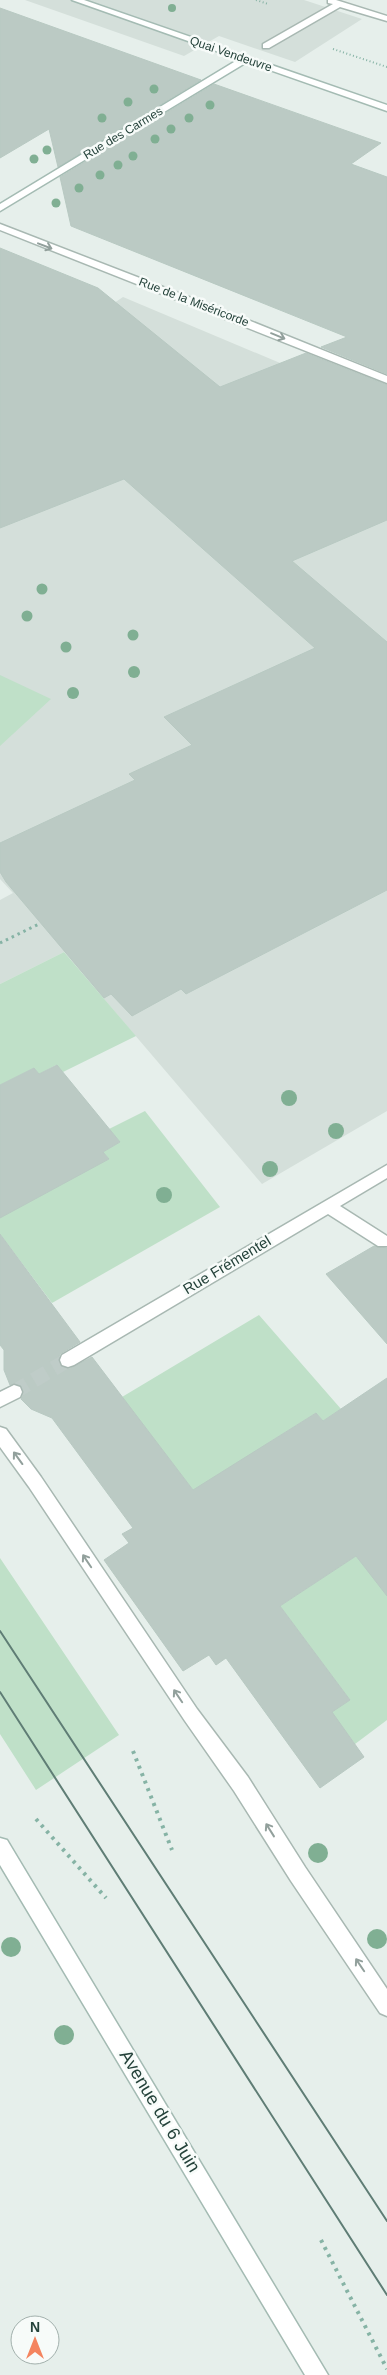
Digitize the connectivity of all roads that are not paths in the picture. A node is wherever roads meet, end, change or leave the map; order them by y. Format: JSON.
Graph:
{"nodes":[{"id":1,"x":76,"y":0,"type":"edge"},
{"id":2,"x":327,"y":0,"type":"edge"},
{"id":3,"x":339,"y":4,"type":"junction"},
{"id":4,"x":387,"y":19,"type":"edge"},
{"id":5,"x":266,"y":46,"type":"dead end"},
{"id":6,"x":246,"y":59,"type":"junction"},
{"id":7,"x":387,"y":108,"type":"edge"},
{"id":8,"x":0,"y":208,"type":"edge"},
{"id":9,"x":0,"y":227,"type":"edge"},
{"id":10,"x":387,"y":380,"type":"edge"},
{"id":11,"x":387,"y":1171,"type":"edge"},
{"id":12,"x":328,"y":1206,"type":"junction"},
{"id":13,"x":383,"y":1240,"type":"dead end"},
{"id":14,"x":68,"y":1360,"type":"tunnel mouth"},
{"id":15,"x":0,"y":1434,"type":"edge"},
{"id":16,"x":0,"y":1848,"type":"edge"},
{"id":17,"x":387,"y":2006,"type":"edge"},
{"id":18,"x":317,"y":2375,"type":"edge"}],
"edges":[{"from":1,"to":6,"type":"street","name":"Quai Vendeuvre"},
{"from":2,"to":3,"type":"street"},
{"from":3,"to":4,"type":"street"},
{"from":3,"to":5,"type":"street","name":"Quai Vendeuvre"},
{"from":6,"to":7,"type":"street","name":"Quai Vendeuvre"},
{"from":6,"to":8,"type":"street","name":"Rue des Carmes"},
{"from":9,"to":10,"type":"street","name":"Rue de la Miséricorde","one_way":true},
{"from":11,"to":12,"type":"street","name":"Rue Frémentel"},
{"from":12,"to":13,"type":"street"},
{"from":12,"to":14,"type":"street","name":"Rue Frémentel"},
{"from":17,"to":15,"type":"street","one_way":true},
{"from":16,"to":18,"type":"street","name":"Avenue du 6 Juin"}]}
